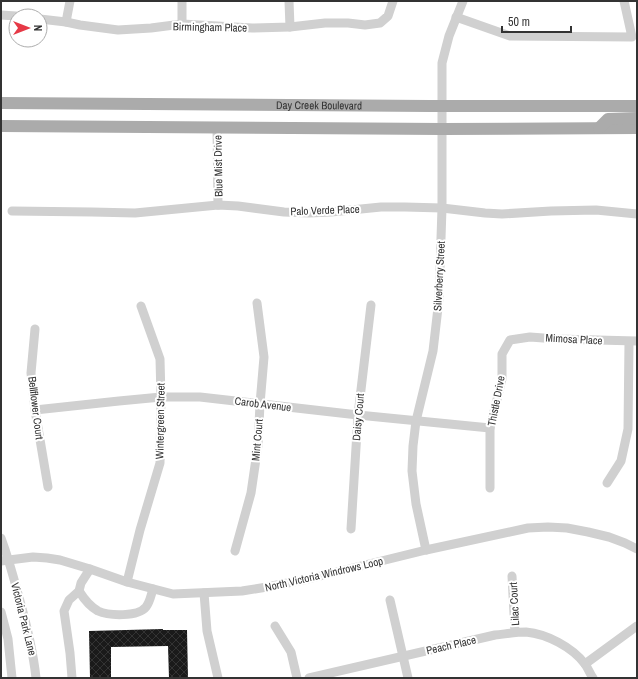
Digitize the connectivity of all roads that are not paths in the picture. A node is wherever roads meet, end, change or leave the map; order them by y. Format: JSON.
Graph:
{"nodes":[{"id":1,"x":70,"y":1,"type":"edge"},
{"id":2,"x":182,"y":1,"type":"edge"},
{"id":3,"x":289,"y":1,"type":"edge"},
{"id":4,"x":393,"y":1,"type":"edge"},
{"id":5,"x":463,"y":1,"type":"edge"},
{"id":6,"x":624,"y":1,"type":"edge"},
{"id":7,"x":456,"y":17,"type":"junction"},
{"id":8,"x":48,"y":20,"type":"edge"},
{"id":9,"x":66,"y":22,"type":"junction"},
{"id":10,"x":182,"y":24,"type":"junction"},
{"id":11,"x":290,"y":27,"type":"junction"},
{"id":12,"x":1,"y":103,"type":"edge"},
{"id":13,"x":442,"y":106,"type":"junction"},
{"id":14,"x":637,"y":106,"type":"edge"},
{"id":15,"x":637,"y":118,"type":"edge"},
{"id":16,"x":1,"y":126,"type":"edge"},
{"id":17,"x":217,"y":127,"type":"junction"},
{"id":18,"x":600,"y":128,"type":"junction"},
{"id":19,"x":637,"y":128,"type":"edge"},
{"id":20,"x":442,"y":129,"type":"junction"},
{"id":21,"x":218,"y":205,"type":"junction"},
{"id":22,"x":442,"y":208,"type":"junction"},
{"id":23,"x":12,"y":211,"type":"dead end"},
{"id":24,"x":637,"y":214,"type":"edge"},
{"id":25,"x":257,"y":303,"type":"dead end"},
{"id":26,"x":371,"y":305,"type":"dead end"},
{"id":27,"x":141,"y":306,"type":"dead end"},
{"id":28,"x":35,"y":329,"type":"dead end"},
{"id":29,"x":510,"y":340,"type":"joint"},
{"id":30,"x":633,"y":341,"type":"edge"},
{"id":31,"x":162,"y":398,"type":"junction"},
{"id":32,"x":260,"y":404,"type":"junction"},
{"id":33,"x":35,"y":410,"type":"junction"},
{"id":34,"x":358,"y":415,"type":"junction"},
{"id":35,"x":416,"y":421,"type":"junction"},
{"id":36,"x":490,"y":428,"type":"junction"},
{"id":37,"x":607,"y":484,"type":"dead end"},
{"id":38,"x":48,"y":487,"type":"dead end"},
{"id":39,"x":490,"y":488,"type":"dead end"},
{"id":40,"x":351,"y":529,"type":"dead end"},
{"id":41,"x":1,"y":538,"type":"edge"},
{"id":42,"x":637,"y":549,"type":"edge"},
{"id":43,"x":426,"y":550,"type":"junction"},
{"id":44,"x":236,"y":551,"type":"dead end"},
{"id":45,"x":5,"y":561,"type":"edge"},
{"id":46,"x":90,"y":569,"type":"junction"},
{"id":47,"x":512,"y":576,"type":"dead end"},
{"id":48,"x":127,"y":582,"type":"junction"},
{"id":49,"x":153,"y":589,"type":"junction"},
{"id":50,"x":79,"y":591,"type":"junction"},
{"id":51,"x":204,"y":593,"type":"junction"},
{"id":52,"x":390,"y":600,"type":"dead end"},
{"id":53,"x":1,"y":612,"type":"edge"},
{"id":54,"x":276,"y":626,"type":"dead end"},
{"id":55,"x":637,"y":626,"type":"edge"},
{"id":56,"x":515,"y":632,"type":"junction"},
{"id":57,"x":403,"y":656,"type":"junction"},
{"id":58,"x":585,"y":664,"type":"junction"},
{"id":59,"x":12,"y":678,"type":"edge"},
{"id":60,"x":36,"y":678,"type":"edge"},
{"id":61,"x":72,"y":678,"type":"edge"},
{"id":62,"x":218,"y":678,"type":"edge"},
{"id":63,"x":297,"y":678,"type":"edge"},
{"id":64,"x":309,"y":678,"type":"edge"},
{"id":65,"x":408,"y":678,"type":"edge"},
{"id":66,"x":593,"y":678,"type":"edge"}],
"edges":[{"from":1,"to":9,"type":"street"},
{"from":2,"to":10,"type":"street"},
{"from":3,"to":11,"type":"street"},
{"from":4,"to":11,"type":"street","name":"Birmingham Place"},
{"from":5,"to":7,"type":"street","name":"Silverberry Street"},
{"from":6,"to":7,"type":"street"},
{"from":7,"to":13,"type":"street","name":"Silverberry Street"},
{"from":8,"to":9,"type":"street","name":"Birmingham Place"},
{"from":9,"to":10,"type":"street","name":"Birmingham Place"},
{"from":10,"to":11,"type":"street","name":"Birmingham Place"},
{"from":12,"to":13,"type":"main road","name":"Day Creek Boulevard"},
{"from":13,"to":14,"type":"main road","name":"Day Creek Boulevard"},
{"from":13,"to":20,"type":"street","name":"Silverberry Street"},
{"from":15,"to":18,"type":"main road"},
{"from":16,"to":17,"type":"main road","name":"Day Creek Boulevard"},
{"from":17,"to":20,"type":"main road","name":"Day Creek Boulevard"},
{"from":17,"to":21,"type":"street","name":"Blue Mist Drive"},
{"from":18,"to":19,"type":"main road","name":"Day Creek Boulevard"},
{"from":18,"to":20,"type":"main road","name":"Day Creek Boulevard"},
{"from":20,"to":22,"type":"street","name":"Silverberry Street"},
{"from":21,"to":22,"type":"street","name":"Palo Verde Place"},
{"from":21,"to":23,"type":"street","name":"Palo Verde Place"},
{"from":22,"to":24,"type":"street","name":"Palo Verde Place"},
{"from":22,"to":35,"type":"street","name":"Silverberry Street"},
{"from":25,"to":32,"type":"street","name":"Mint Court"},
{"from":26,"to":34,"type":"street","name":"Daisy Court"},
{"from":27,"to":31,"type":"street","name":"Wintergreen Street"},
{"from":28,"to":33,"type":"street","name":"Bellflower Court"},
{"from":29,"to":30,"type":"street","name":"Mimosa Place"},
{"from":29,"to":36,"type":"street","name":"Thistle Drive"},
{"from":30,"to":37,"type":"street"},
{"from":31,"to":32,"type":"street","name":"Carob Avenue"},
{"from":31,"to":33,"type":"street","name":"Carob Avenue"},
{"from":31,"to":48,"type":"street","name":"Wintergreen Street"},
{"from":32,"to":34,"type":"street","name":"Carob Avenue"},
{"from":32,"to":44,"type":"street","name":"Mint Court"},
{"from":33,"to":38,"type":"street","name":"Bellflower Court"},
{"from":34,"to":35,"type":"street","name":"Carob Avenue"},
{"from":34,"to":40,"type":"street","name":"Daisy Court"},
{"from":35,"to":36,"type":"street","name":"Carob Avenue"},
{"from":35,"to":43,"type":"street","name":"Silverberry Street"},
{"from":36,"to":39,"type":"street","name":"Thistle Drive"},
{"from":41,"to":45,"type":"street","name":"Victoria Park Lane"},
{"from":42,"to":43,"type":"street","name":"North Victoria Windrows Loop"},
{"from":43,"to":51,"type":"street","name":"North Victoria Windrows Loop"},
{"from":45,"to":46,"type":"street","name":"North Victoria Windrows Loop"},
{"from":45,"to":60,"type":"street","name":"Victoria Park Lane"},
{"from":46,"to":48,"type":"street","name":"North Victoria Windrows Loop"},
{"from":46,"to":50,"type":"street"},
{"from":47,"to":56,"type":"street","name":"Lilac Court"},
{"from":48,"to":49,"type":"street","name":"North Victoria Windrows Loop"},
{"from":49,"to":50,"type":"street"},
{"from":49,"to":51,"type":"street","name":"North Victoria Windrows Loop"},
{"from":50,"to":61,"type":"street"},
{"from":51,"to":62,"type":"street"},
{"from":52,"to":57,"type":"street"},
{"from":53,"to":59,"type":"street","name":"Victoria Park Lane"},
{"from":54,"to":63,"type":"street"},
{"from":55,"to":58,"type":"street"},
{"from":56,"to":57,"type":"street","name":"Peach Place"},
{"from":56,"to":58,"type":"street","name":"Peach Place"},
{"from":57,"to":64,"type":"street","name":"Peach Place"},
{"from":57,"to":65,"type":"street"},
{"from":58,"to":66,"type":"street","name":"Peach Place"}]}
